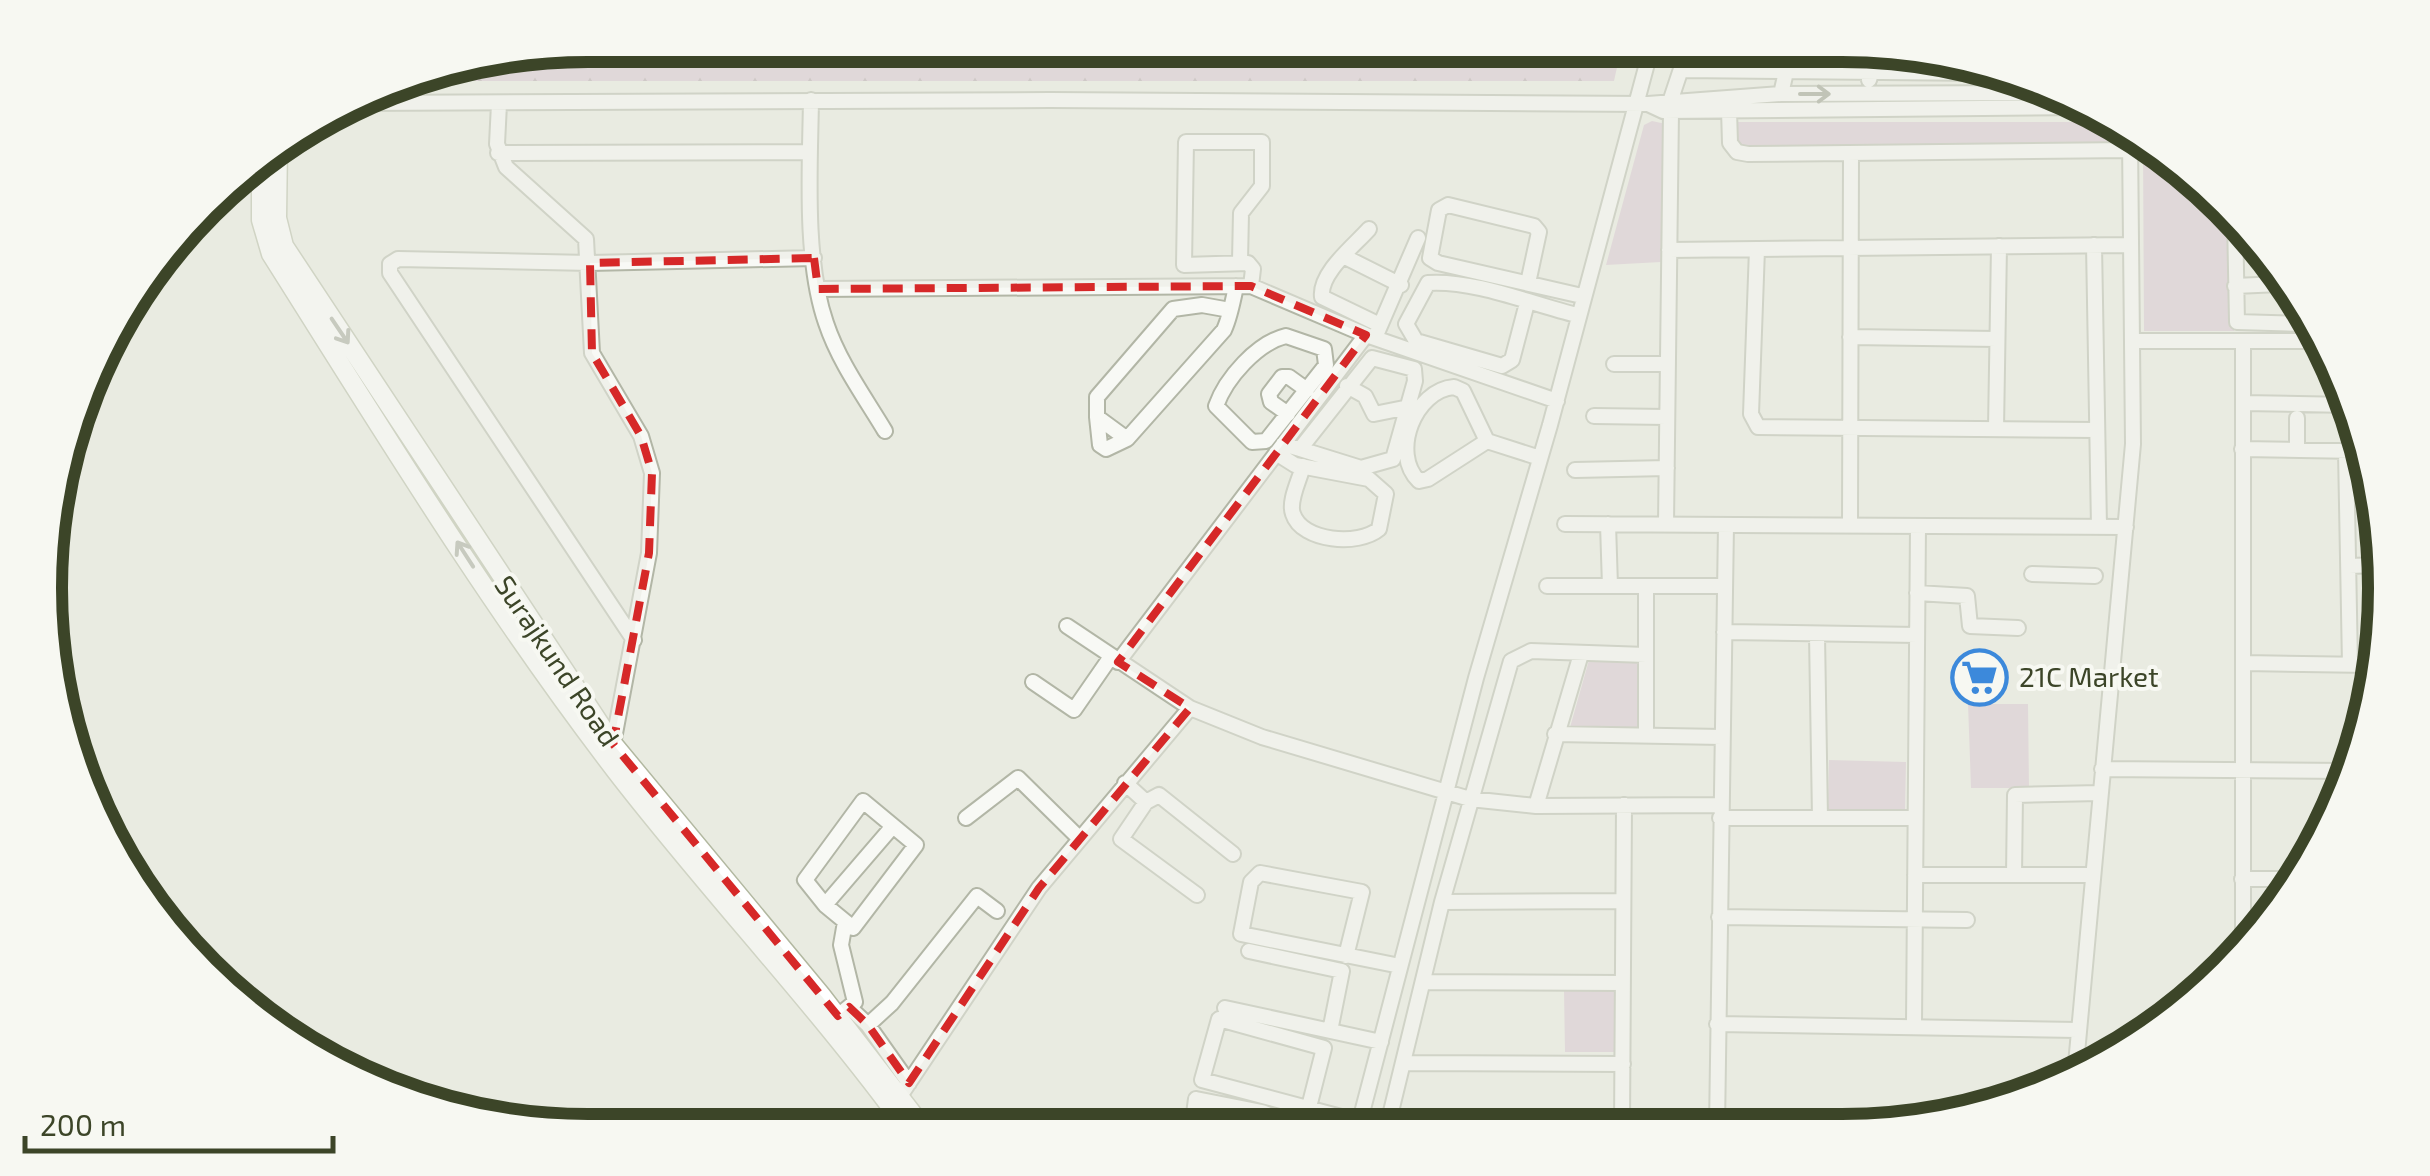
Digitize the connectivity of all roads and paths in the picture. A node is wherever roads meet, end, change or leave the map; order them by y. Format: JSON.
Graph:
{"nodes":[{"id":1,"x":1649,"y":62,"type":"edge"},
{"id":2,"x":1684,"y":62,"type":"edge"},
{"id":3,"x":1788,"y":62,"type":"edge"},
{"id":4,"x":1873,"y":64,"type":"edge"},
{"id":5,"x":1682,"y":70,"type":"junction"},
{"id":6,"x":1785,"y":72,"type":"junction"},
{"id":7,"x":1946,"y":73,"type":"edge"},
{"id":8,"x":1870,"y":74,"type":"junction"},
{"id":9,"x":1975,"y":79,"type":"edge"},
{"id":10,"x":2017,"y":92,"type":"edge"},
{"id":11,"x":1970,"y":93,"type":"junction"},
{"id":12,"x":1781,"y":94,"type":"junction"},
{"id":13,"x":1864,"y":94,"type":"junction"},
{"id":14,"x":811,"y":100,"type":"junction"},
{"id":15,"x":387,"y":103,"type":"edge"},
{"id":16,"x":499,"y":104,"type":"junction"},
{"id":17,"x":1642,"y":104,"type":"junction"},
{"id":18,"x":1670,"y":105,"type":"junction"},
{"id":19,"x":2052,"y":107,"type":"edge"},
{"id":20,"x":1728,"y":110,"type":"junction"},
{"id":21,"x":2125,"y":145,"type":"edge"},
{"id":22,"x":2130,"y":149,"type":"edge"},
{"id":23,"x":810,"y":152,"type":"junction"},
{"id":24,"x":498,"y":153,"type":"junction"},
{"id":25,"x":1851,"y":154,"type":"junction"},
{"id":26,"x":278,"y":164,"type":"edge"},
{"id":27,"x":261,"y":177,"type":"edge"},
{"id":28,"x":1369,"y":230,"type":"dead end"},
{"id":29,"x":1418,"y":238,"type":"dead end"},
{"id":30,"x":2237,"y":242,"type":"edge"},
{"id":31,"x":2094,"y":245,"type":"junction"},
{"id":32,"x":2131,"y":245,"type":"junction"},
{"id":33,"x":1999,"y":246,"type":"junction"},
{"id":34,"x":1850,"y":248,"type":"junction"},
{"id":35,"x":1756,"y":249,"type":"junction"},
{"id":36,"x":1669,"y":250,"type":"junction"},
{"id":37,"x":1345,"y":257,"type":"junction"},
{"id":38,"x":814,"y":258,"type":"junction"},
{"id":39,"x":1240,"y":261,"type":"junction"},
{"id":40,"x":590,"y":263,"type":"junction"},
{"id":41,"x":1528,"y":283,"type":"junction"},
{"id":42,"x":2271,"y":284,"type":"edge"},
{"id":43,"x":1400,"y":285,"type":"junction"},
{"id":44,"x":1244,"y":286,"type":"junction"},
{"id":45,"x":2235,"y":286,"type":"junction"},
{"id":46,"x":818,"y":290,"type":"junction"},
{"id":47,"x":1582,"y":296,"type":"junction"},
{"id":48,"x":1527,"y":302,"type":"junction"},
{"id":49,"x":1230,"y":310,"type":"junction"},
{"id":50,"x":1577,"y":315,"type":"junction"},
{"id":51,"x":2296,"y":324,"type":"edge"},
{"id":52,"x":1373,"y":333,"type":"junction"},
{"id":53,"x":1850,"y":337,"type":"junction"},
{"id":54,"x":1998,"y":339,"type":"junction"},
{"id":55,"x":2133,"y":340,"type":"junction"},
{"id":56,"x":2243,"y":341,"type":"junction"},
{"id":57,"x":2305,"y":341,"type":"edge"},
{"id":58,"x":1614,"y":364,"type":"dead end"},
{"id":59,"x":1668,"y":364,"type":"junction"},
{"id":60,"x":1347,"y":386,"type":"junction"},
{"id":61,"x":1305,"y":399,"type":"junction"},
{"id":62,"x":1556,"y":400,"type":"junction"},
{"id":63,"x":2242,"y":402,"type":"junction"},
{"id":64,"x":2334,"y":405,"type":"edge"},
{"id":65,"x":1409,"y":407,"type":"junction"},
{"id":66,"x":1288,"y":414,"type":"junction"},
{"id":67,"x":1594,"y":416,"type":"dead end"},
{"id":68,"x":1667,"y":416,"type":"junction"},
{"id":69,"x":2297,"y":418,"type":"dead end"},
{"id":70,"x":1850,"y":428,"type":"junction"},
{"id":71,"x":1996,"y":429,"type":"junction"},
{"id":72,"x":2098,"y":430,"type":"junction"},
{"id":73,"x":885,"y":431,"type":"dead end"},
{"id":74,"x":1487,"y":441,"type":"junction"},
{"id":75,"x":1280,"y":448,"type":"junction"},
{"id":76,"x":1300,"y":449,"type":"junction"},
{"id":77,"x":2242,"y":449,"type":"junction"},
{"id":78,"x":2297,"y":450,"type":"junction"},
{"id":79,"x":2350,"y":451,"type":"edge"},
{"id":80,"x":1540,"y":458,"type":"junction"},
{"id":81,"x":2352,"y":460,"type":"edge"},
{"id":82,"x":1303,"y":466,"type":"junction"},
{"id":83,"x":1667,"y":468,"type":"junction"},
{"id":84,"x":1575,"y":470,"type":"dead end"},
{"id":85,"x":1565,"y":524,"type":"dead end"},
{"id":86,"x":1608,"y":524,"type":"junction"},
{"id":87,"x":1666,"y":524,"type":"junction"},
{"id":88,"x":1726,"y":525,"type":"junction"},
{"id":89,"x":1850,"y":525,"type":"junction"},
{"id":90,"x":1918,"y":526,"type":"junction"},
{"id":91,"x":2100,"y":527,"type":"junction"},
{"id":92,"x":2126,"y":527,"type":"junction"},
{"id":93,"x":2367,"y":565,"type":"edge"},
{"id":94,"x":2349,"y":566,"type":"junction"},
{"id":95,"x":2032,"y":574,"type":"dead end"},
{"id":96,"x":2095,"y":576,"type":"dead end"},
{"id":97,"x":1547,"y":586,"type":"dead end"},
{"id":98,"x":1610,"y":586,"type":"junction"},
{"id":99,"x":1646,"y":586,"type":"junction"},
{"id":100,"x":1725,"y":586,"type":"junction"},
{"id":101,"x":1917,"y":593,"type":"junction"},
{"id":102,"x":1066,"y":626,"type":"dead end"},
{"id":103,"x":2018,"y":628,"type":"dead end"},
{"id":104,"x":1724,"y":632,"type":"junction"},
{"id":105,"x":1817,"y":634,"type":"junction"},
{"id":106,"x":1917,"y":635,"type":"junction"},
{"id":107,"x":634,"y":640,"type":"junction"},
{"id":108,"x":1581,"y":654,"type":"junction"},
{"id":109,"x":1646,"y":654,"type":"junction"},
{"id":110,"x":1114,"y":660,"type":"junction"},
{"id":111,"x":2244,"y":664,"type":"junction"},
{"id":112,"x":2350,"y":665,"type":"junction"},
{"id":113,"x":2362,"y":665,"type":"edge"},
{"id":114,"x":1033,"y":682,"type":"dead end"},
{"id":115,"x":1190,"y":708,"type":"junction"},
{"id":116,"x":1555,"y":734,"type":"junction"},
{"id":117,"x":1646,"y":735,"type":"junction"},
{"id":118,"x":1722,"y":737,"type":"junction"},
{"id":119,"x":613,"y":744,"type":"junction"},
{"id":120,"x":2102,"y":769,"type":"junction"},
{"id":121,"x":2334,"y":771,"type":"edge"},
{"id":122,"x":2242,"y":772,"type":"junction"},
{"id":123,"x":1125,"y":783,"type":"junction"},
{"id":124,"x":1445,"y":791,"type":"junction"},
{"id":125,"x":2099,"y":793,"type":"junction"},
{"id":126,"x":1470,"y":799,"type":"junction"},
{"id":127,"x":1146,"y":802,"type":"junction"},
{"id":128,"x":1536,"y":806,"type":"junction"},
{"id":129,"x":1624,"y":806,"type":"junction"},
{"id":130,"x":1721,"y":811,"type":"junction"},
{"id":131,"x":966,"y":818,"type":"dead end"},
{"id":132,"x":1820,"y":818,"type":"junction"},
{"id":133,"x":1916,"y":818,"type":"junction"},
{"id":134,"x":893,"y":826,"type":"junction"},
{"id":135,"x":1078,"y":837,"type":"junction"},
{"id":136,"x":1233,"y":854,"type":"dead end"},
{"id":137,"x":1915,"y":875,"type":"junction"},
{"id":138,"x":2014,"y":875,"type":"junction"},
{"id":139,"x":2092,"y":875,"type":"junction"},
{"id":140,"x":2242,"y":879,"type":"junction"},
{"id":141,"x":2279,"y":880,"type":"edge"},
{"id":142,"x":1196,"y":895,"type":"dead end"},
{"id":143,"x":1623,"y":901,"type":"junction"},
{"id":144,"x":1442,"y":902,"type":"junction"},
{"id":145,"x":825,"y":905,"type":"junction"},
{"id":146,"x":997,"y":911,"type":"dead end"},
{"id":147,"x":1719,"y":917,"type":"junction"},
{"id":148,"x":1914,"y":919,"type":"junction"},
{"id":149,"x":1967,"y":920,"type":"dead end"},
{"id":150,"x":845,"y":922,"type":"junction"},
{"id":151,"x":2242,"y":928,"type":"edge"},
{"id":152,"x":1249,"y":951,"type":"dead end"},
{"id":153,"x":1346,"y":956,"type":"junction"},
{"id":154,"x":1400,"y":966,"type":"junction"},
{"id":155,"x":1423,"y":982,"type":"junction"},
{"id":156,"x":1623,"y":983,"type":"junction"},
{"id":157,"x":1225,"y":1008,"type":"dead end"},
{"id":158,"x":843,"y":1011,"type":"junction"},
{"id":159,"x":1717,"y":1024,"type":"junction"},
{"id":160,"x":1914,"y":1024,"type":"junction"},
{"id":161,"x":868,"y":1025,"type":"junction"},
{"id":162,"x":2077,"y":1030,"type":"junction"},
{"id":163,"x":1330,"y":1031,"type":"junction"},
{"id":164,"x":1382,"y":1042,"type":"junction"},
{"id":165,"x":2076,"y":1058,"type":"edge"},
{"id":166,"x":1403,"y":1063,"type":"junction"},
{"id":167,"x":1623,"y":1064,"type":"junction"},
{"id":168,"x":905,"y":1090,"type":"junction"},
{"id":169,"x":1309,"y":1107,"type":"junction"},
{"id":170,"x":896,"y":1114,"type":"edge"},
{"id":171,"x":917,"y":1114,"type":"edge"},
{"id":172,"x":1194,"y":1114,"type":"edge"},
{"id":173,"x":1267,"y":1114,"type":"edge"},
{"id":174,"x":1328,"y":1114,"type":"edge"},
{"id":175,"x":1362,"y":1114,"type":"edge"},
{"id":176,"x":1390,"y":1114,"type":"edge"},
{"id":177,"x":1622,"y":1114,"type":"edge"},
{"id":178,"x":1717,"y":1114,"type":"edge"}],
"edges":[{"from":1,"to":17,"type":"street"},
{"from":2,"to":5,"type":"street"},
{"from":3,"to":6,"type":"street"},
{"from":4,"to":8,"type":"street"},
{"from":5,"to":6,"type":"street"},
{"from":5,"to":18,"type":"street"},
{"from":6,"to":8,"type":"street"},
{"from":6,"to":12,"type":"street"},
{"from":7,"to":8,"type":"street"},
{"from":8,"to":13,"type":"street"},
{"from":9,"to":11,"type":"street"},
{"from":10,"to":11,"type":"street"},
{"from":11,"to":13,"type":"street"},
{"from":12,"to":13,"type":"street","one_way":true},
{"from":12,"to":18,"type":"street"},
{"from":14,"to":16,"type":"street"},
{"from":14,"to":17,"type":"street"},
{"from":14,"to":23,"type":"street"},
{"from":15,"to":16,"type":"street"},
{"from":16,"to":24,"type":"street"},
{"from":17,"to":18,"type":"street"},
{"from":17,"to":47,"type":"street"},
{"from":18,"to":20,"type":"street"},
{"from":18,"to":36,"type":"street"},
{"from":19,"to":20,"type":"street"},
{"from":20,"to":25,"type":"street"},
{"from":21,"to":25,"type":"street"},
{"from":22,"to":32,"type":"street"},
{"from":23,"to":24,"type":"street"},
{"from":23,"to":38,"type":"street"},
{"from":24,"to":40,"type":"street"},
{"from":25,"to":34,"type":"street"},
{"from":26,"to":119,"type":"main road","name":"Surajkund Road","one_way":true},
{"from":170,"to":27,"type":"main road","name":"Surajkund Road","one_way":true},
{"from":28,"to":37,"type":"street"},
{"from":29,"to":43,"type":"street"},
{"from":30,"to":45,"type":"street"},
{"from":31,"to":32,"type":"street"},
{"from":31,"to":33,"type":"street"},
{"from":31,"to":72,"type":"street"},
{"from":32,"to":55,"type":"street"},
{"from":33,"to":34,"type":"street"},
{"from":33,"to":54,"type":"street"},
{"from":34,"to":35,"type":"street"},
{"from":34,"to":53,"type":"street"},
{"from":35,"to":36,"type":"street"},
{"from":35,"to":70,"type":"street"},
{"from":36,"to":59,"type":"street"},
{"from":37,"to":43,"type":"street"},
{"from":37,"to":52,"type":"street"},
{"from":38,"to":40,"type":"street"},
{"from":38,"to":46,"type":"street"},
{"from":39,"to":39,"type":"street"},
{"from":39,"to":44,"type":"street"},
{"from":40,"to":107,"type":"street"},
{"from":40,"to":107,"type":"street"},
{"from":41,"to":41,"type":"street"},
{"from":41,"to":47,"type":"street"},
{"from":42,"to":45,"type":"street"},
{"from":43,"to":52,"type":"street"},
{"from":44,"to":46,"type":"street"},
{"from":44,"to":49,"type":"street"},
{"from":44,"to":52,"type":"street"},
{"from":45,"to":51,"type":"street"},
{"from":46,"to":73,"type":"street"},
{"from":47,"to":50,"type":"street"},
{"from":48,"to":48,"type":"street"},
{"from":48,"to":50,"type":"street"},
{"from":49,"to":49,"type":"street"},
{"from":50,"to":62,"type":"street"},
{"from":52,"to":61,"type":"street"},
{"from":52,"to":62,"type":"street"},
{"from":53,"to":54,"type":"street"},
{"from":53,"to":70,"type":"street"},
{"from":54,"to":71,"type":"street"},
{"from":55,"to":56,"type":"street"},
{"from":55,"to":92,"type":"street"},
{"from":56,"to":57,"type":"street"},
{"from":56,"to":63,"type":"street"},
{"from":58,"to":59,"type":"street"},
{"from":59,"to":68,"type":"street"},
{"from":60,"to":65,"type":"street"},
{"from":60,"to":65,"type":"street"},
{"from":60,"to":76,"type":"street"},
{"from":61,"to":66,"type":"street"},
{"from":61,"to":66,"type":"street"},
{"from":61,"to":66,"type":"street"},
{"from":61,"to":75,"type":"street"},
{"from":62,"to":80,"type":"street"},
{"from":63,"to":64,"type":"street"},
{"from":63,"to":77,"type":"street"},
{"from":65,"to":76,"type":"street"},
{"from":67,"to":68,"type":"street"},
{"from":68,"to":83,"type":"street"},
{"from":69,"to":78,"type":"street"},
{"from":70,"to":71,"type":"street"},
{"from":70,"to":89,"type":"street"},
{"from":71,"to":72,"type":"street"},
{"from":72,"to":91,"type":"street"},
{"from":74,"to":74,"type":"street"},
{"from":74,"to":80,"type":"street"},
{"from":75,"to":76,"type":"street"},
{"from":75,"to":82,"type":"street"},
{"from":75,"to":110,"type":"street"},
{"from":77,"to":78,"type":"street"},
{"from":77,"to":111,"type":"street"},
{"from":78,"to":79,"type":"street"},
{"from":80,"to":124,"type":"street"},
{"from":81,"to":94,"type":"street"},
{"from":82,"to":82,"type":"street"},
{"from":83,"to":84,"type":"street"},
{"from":83,"to":87,"type":"street"},
{"from":85,"to":86,"type":"street"},
{"from":86,"to":87,"type":"street"},
{"from":86,"to":98,"type":"street"},
{"from":87,"to":88,"type":"street"},
{"from":88,"to":89,"type":"street"},
{"from":88,"to":100,"type":"street"},
{"from":89,"to":90,"type":"street"},
{"from":90,"to":91,"type":"street"},
{"from":90,"to":101,"type":"street"},
{"from":91,"to":92,"type":"street"},
{"from":92,"to":120,"type":"street"},
{"from":93,"to":94,"type":"street"},
{"from":94,"to":112,"type":"street"},
{"from":95,"to":96,"type":"street"},
{"from":97,"to":98,"type":"street"},
{"from":98,"to":99,"type":"street"},
{"from":99,"to":100,"type":"street"},
{"from":99,"to":109,"type":"street"},
{"from":100,"to":104,"type":"street"},
{"from":101,"to":103,"type":"street"},
{"from":101,"to":106,"type":"street"},
{"from":102,"to":110,"type":"street"},
{"from":104,"to":105,"type":"street"},
{"from":104,"to":118,"type":"street"},
{"from":105,"to":106,"type":"street"},
{"from":105,"to":132,"type":"street"},
{"from":106,"to":133,"type":"street"},
{"from":107,"to":119,"type":"street"},
{"from":108,"to":109,"type":"street"},
{"from":108,"to":116,"type":"street"},
{"from":108,"to":126,"type":"street"},
{"from":109,"to":117,"type":"street"},
{"from":110,"to":114,"type":"street"},
{"from":110,"to":115,"type":"street"},
{"from":111,"to":112,"type":"street"},
{"from":111,"to":122,"type":"street"},
{"from":112,"to":113,"type":"street"},
{"from":115,"to":123,"type":"street"},
{"from":115,"to":124,"type":"street"},
{"from":116,"to":117,"type":"street"},
{"from":116,"to":128,"type":"street"},
{"from":117,"to":118,"type":"street"},
{"from":118,"to":130,"type":"street"},
{"from":119,"to":158,"type":"main road","name":"Surajkund Road"},
{"from":120,"to":122,"type":"street"},
{"from":120,"to":125,"type":"street"},
{"from":121,"to":122,"type":"street"},
{"from":122,"to":140,"type":"street"},
{"from":123,"to":127,"type":"street"},
{"from":123,"to":135,"type":"street"},
{"from":124,"to":126,"type":"street"},
{"from":124,"to":154,"type":"street"},
{"from":125,"to":138,"type":"street"},
{"from":125,"to":139,"type":"street"},
{"from":126,"to":128,"type":"street"},
{"from":126,"to":144,"type":"street"},
{"from":127,"to":136,"type":"street"},
{"from":127,"to":142,"type":"street"},
{"from":128,"to":129,"type":"street"},
{"from":129,"to":130,"type":"street"},
{"from":129,"to":143,"type":"street"},
{"from":130,"to":132,"type":"street"},
{"from":130,"to":147,"type":"street"},
{"from":131,"to":135,"type":"street"},
{"from":132,"to":133,"type":"street"},
{"from":133,"to":137,"type":"street"},
{"from":134,"to":145,"type":"street"},
{"from":134,"to":145,"type":"street"},
{"from":134,"to":150,"type":"street"},
{"from":135,"to":168,"type":"street"},
{"from":137,"to":138,"type":"street"},
{"from":137,"to":148,"type":"street"},
{"from":138,"to":139,"type":"street"},
{"from":139,"to":162,"type":"street"},
{"from":140,"to":141,"type":"street"},
{"from":140,"to":151,"type":"street"},
{"from":143,"to":144,"type":"street"},
{"from":143,"to":156,"type":"street"},
{"from":144,"to":155,"type":"street"},
{"from":145,"to":150,"type":"street"},
{"from":146,"to":161,"type":"street"},
{"from":147,"to":148,"type":"street"},
{"from":147,"to":159,"type":"street"},
{"from":148,"to":149,"type":"street"},
{"from":148,"to":160,"type":"street"},
{"from":150,"to":158,"type":"street"},
{"from":152,"to":163,"type":"street"},
{"from":153,"to":153,"type":"street"},
{"from":153,"to":154,"type":"street"},
{"from":154,"to":164,"type":"street"},
{"from":155,"to":156,"type":"street"},
{"from":155,"to":166,"type":"street"},
{"from":156,"to":167,"type":"street"},
{"from":157,"to":163,"type":"street"},
{"from":158,"to":161,"type":"street"},
{"from":158,"to":168,"type":"main road","name":"Surajkund Road"},
{"from":159,"to":160,"type":"street"},
{"from":159,"to":178,"type":"street"},
{"from":160,"to":162,"type":"street"},
{"from":161,"to":168,"type":"street"},
{"from":162,"to":165,"type":"street"},
{"from":163,"to":164,"type":"street"},
{"from":164,"to":175,"type":"street"},
{"from":166,"to":167,"type":"street"},
{"from":166,"to":176,"type":"street"},
{"from":167,"to":177,"type":"street"},
{"from":168,"to":171,"type":"main road","name":"Surajkund Road"},
{"from":169,"to":169,"type":"street"},
{"from":169,"to":174,"type":"street"},
{"from":172,"to":173,"type":"street"}]}
